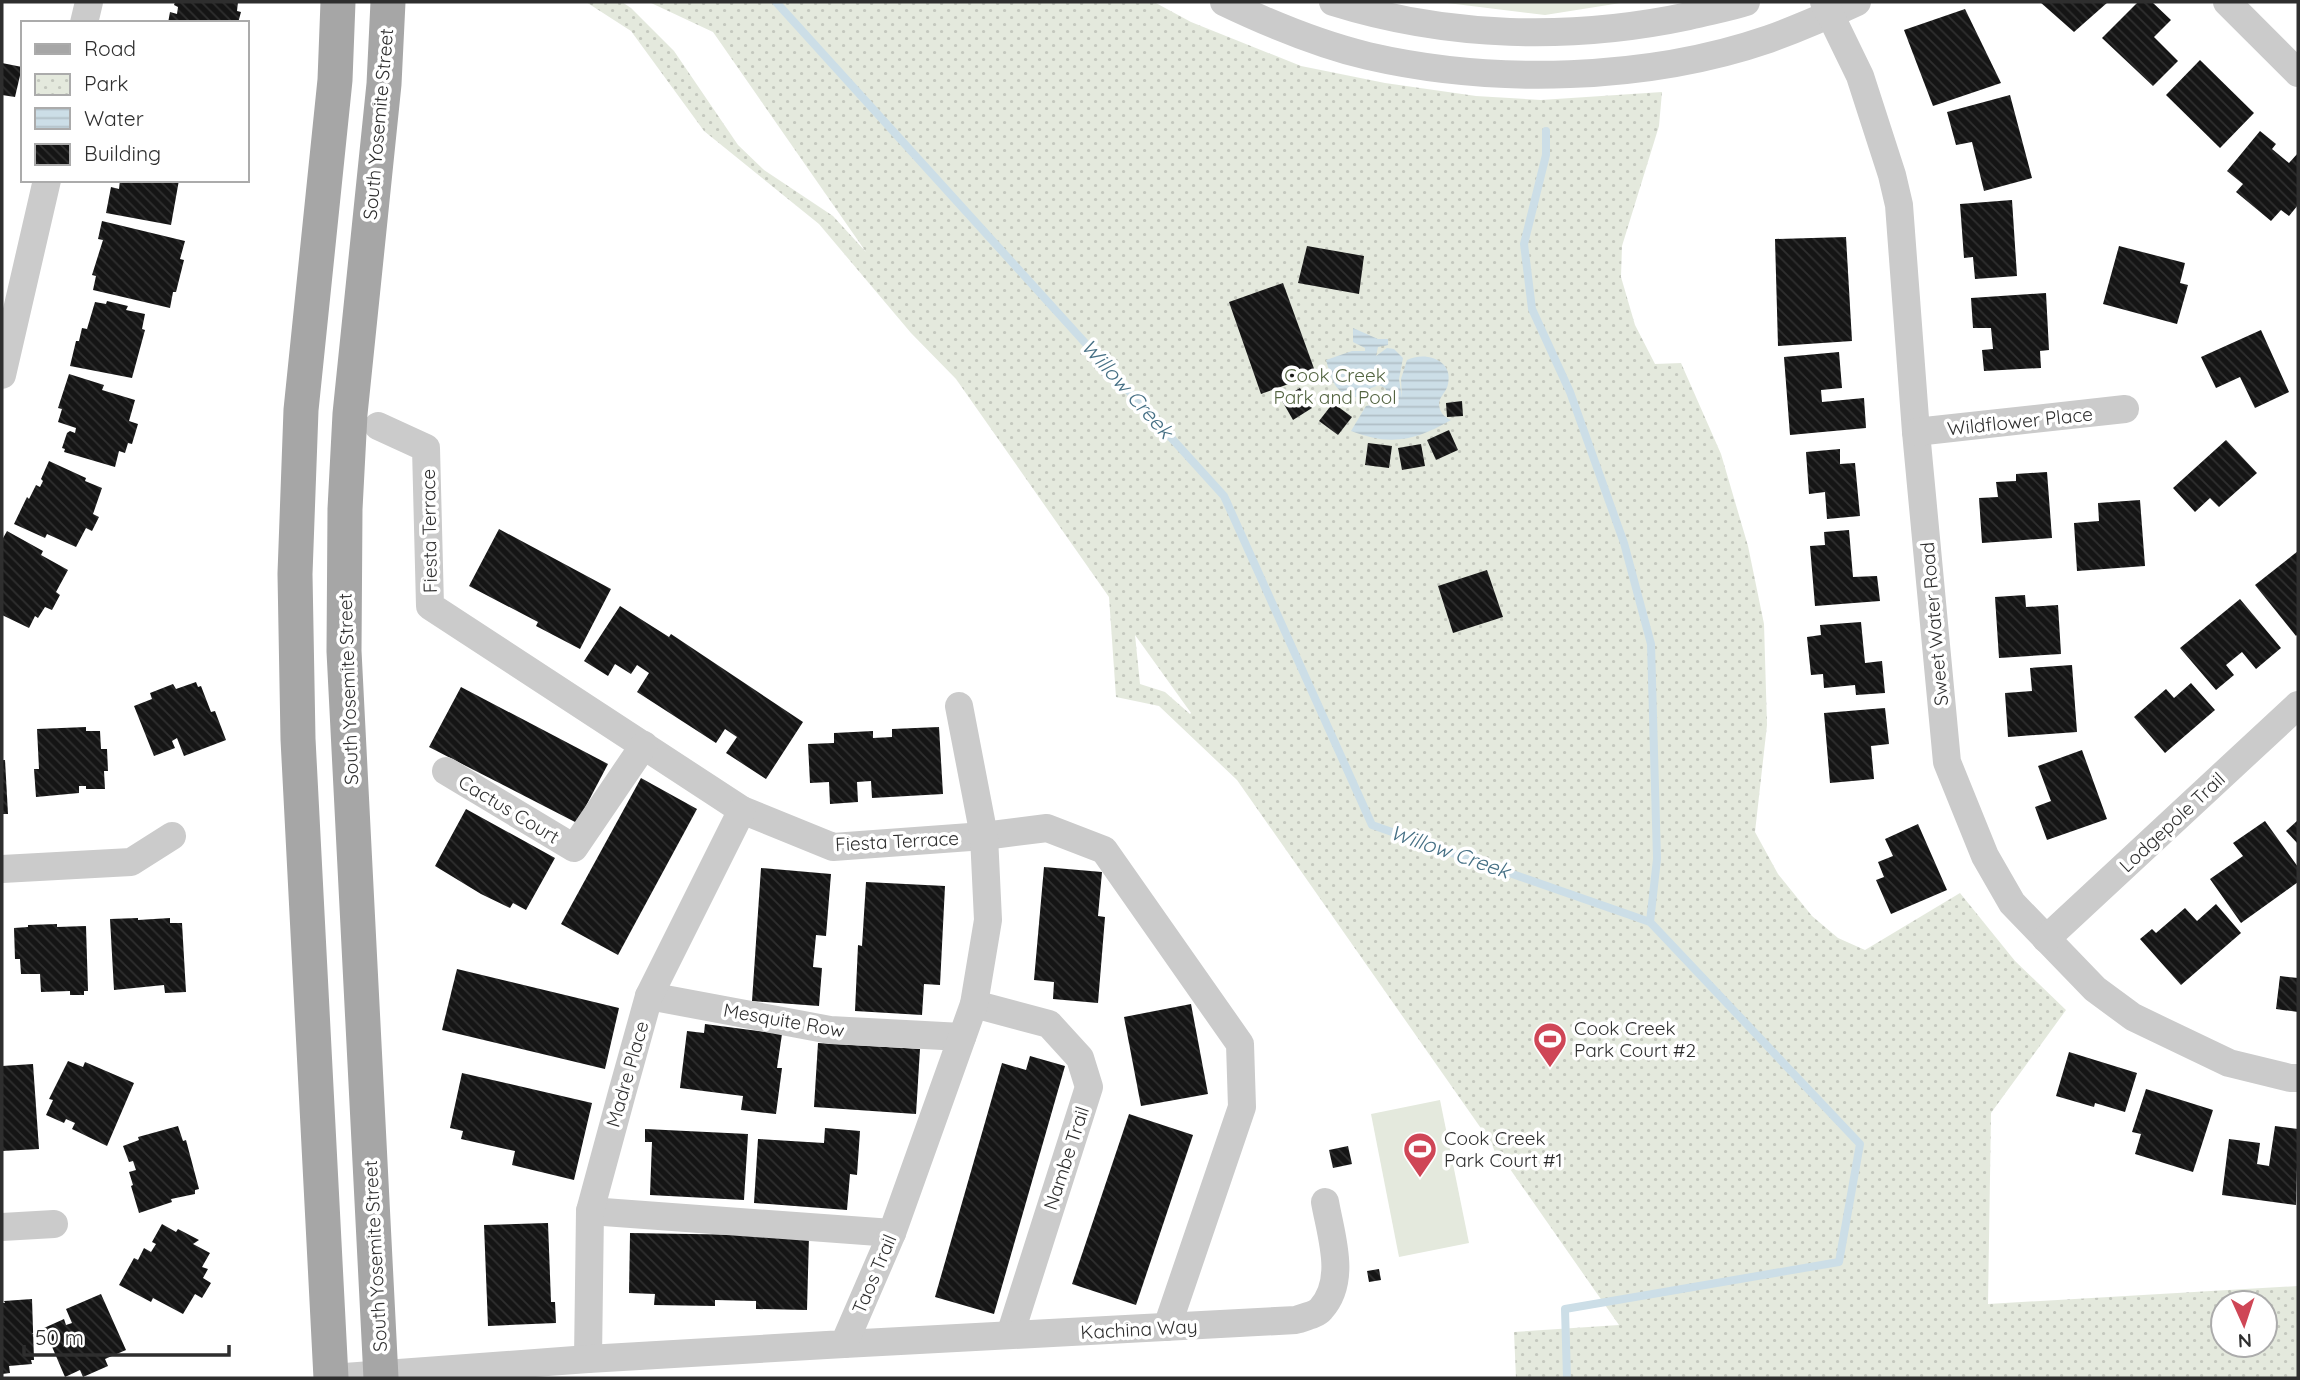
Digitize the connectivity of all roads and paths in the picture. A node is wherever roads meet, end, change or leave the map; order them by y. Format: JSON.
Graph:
{"nodes":[{"id":1,"x":89,"y":2,"type":"edge"},
{"id":2,"x":338,"y":2,"type":"edge"},
{"id":3,"x":387,"y":2,"type":"edge"},
{"id":4,"x":1224,"y":2,"type":"edge"},
{"id":5,"x":1333,"y":2,"type":"edge"},
{"id":6,"x":1746,"y":2,"type":"edge"},
{"id":7,"x":1857,"y":2,"type":"edge"},
{"id":8,"x":2227,"y":2,"type":"edge"},
{"id":9,"x":1827,"y":8,"type":"edge"},
{"id":10,"x":84,"y":21,"type":"edge"},
{"id":11,"x":2298,"y":73,"type":"edge"},
{"id":12,"x":47,"y":182,"type":"edge"},
{"id":13,"x":2,"y":374,"type":"edge"},
{"id":14,"x":2125,"y":409,"type":"dead end"},
{"id":15,"x":378,"y":426,"type":"dead end"},
{"id":16,"x":1916,"y":432,"type":"junction"},
{"id":17,"x":2298,"y":705,"type":"edge"},
{"id":18,"x":959,"y":706,"type":"dead end"},
{"id":19,"x":644,"y":746,"type":"junction"},
{"id":20,"x":446,"y":771,"type":"dead end"},
{"id":21,"x":743,"y":810,"type":"junction"},
{"id":22,"x":172,"y":836,"type":"dead end"},
{"id":23,"x":984,"y":836,"type":"junction"},
{"id":24,"x":2,"y":869,"type":"edge"},
{"id":25,"x":2046,"y":939,"type":"junction"},
{"id":26,"x":649,"y":996,"type":"junction"},
{"id":27,"x":974,"y":1004,"type":"junction"},
{"id":28,"x":962,"y":1037,"type":"junction"},
{"id":29,"x":2298,"y":1078,"type":"edge"},
{"id":30,"x":1325,"y":1202,"type":"dead end"},
{"id":31,"x":590,"y":1211,"type":"junction"},
{"id":32,"x":54,"y":1224,"type":"dead end"},
{"id":33,"x":2,"y":1227,"type":"edge"},
{"id":34,"x":891,"y":1233,"type":"junction"},
{"id":35,"x":1167,"y":1327,"type":"junction"},
{"id":36,"x":1010,"y":1335,"type":"junction"},
{"id":37,"x":844,"y":1344,"type":"junction"},
{"id":38,"x":588,"y":1359,"type":"junction"},
{"id":39,"x":381,"y":1376,"type":"edge"},
{"id":40,"x":331,"y":1378,"type":"edge"}],
"edges":[{"from":1,"to":10,"type":"street"},
{"from":2,"to":40,"type":"main road"},
{"from":3,"to":39,"type":"main road","name":"South Yosemite Street"},
{"from":4,"to":9,"type":"street"},
{"from":5,"to":6,"type":"street"},
{"from":7,"to":9,"type":"street"},
{"from":8,"to":11,"type":"street"},
{"from":9,"to":16,"type":"street","name":"Sweet Water Road"},
{"from":12,"to":13,"type":"street"},
{"from":14,"to":16,"type":"street","name":"Wildflower Place"},
{"from":15,"to":19,"type":"street","name":"Fiesta Terrace"},
{"from":16,"to":25,"type":"street","name":"Sweet Water Road"},
{"from":17,"to":25,"type":"street","name":"Lodgepole Trail"},
{"from":18,"to":23,"type":"street","name":"Taos Trail"},
{"from":19,"to":20,"type":"street","name":"Cactus Court"},
{"from":19,"to":21,"type":"street","name":"Fiesta Terrace"},
{"from":21,"to":23,"type":"street","name":"Fiesta Terrace"},
{"from":21,"to":26,"type":"street","name":"Madre Place"},
{"from":22,"to":24,"type":"street"},
{"from":23,"to":27,"type":"street","name":"Taos Trail"},
{"from":23,"to":35,"type":"street","name":"Fiesta Terrace"},
{"from":25,"to":29,"type":"street","name":"Sweet Water Road"},
{"from":26,"to":28,"type":"street","name":"Mesquite Row"},
{"from":26,"to":31,"type":"street","name":"Madre Place"},
{"from":27,"to":28,"type":"street","name":"Taos Trail"},
{"from":27,"to":36,"type":"street","name":"Nambe Trail"},
{"from":28,"to":34,"type":"street","name":"Taos Trail"},
{"from":30,"to":35,"type":"street","name":"Kachina Way"},
{"from":31,"to":34,"type":"street"},
{"from":31,"to":38,"type":"street","name":"Madre Place"},
{"from":32,"to":33,"type":"street"},
{"from":34,"to":37,"type":"street","name":"Taos Trail"},
{"from":35,"to":36,"type":"street","name":"Kachina Way"},
{"from":36,"to":37,"type":"street","name":"Kachina Way"},
{"from":37,"to":38,"type":"street"},
{"from":38,"to":39,"type":"street"},
{"from":39,"to":40,"type":"street"}]}
